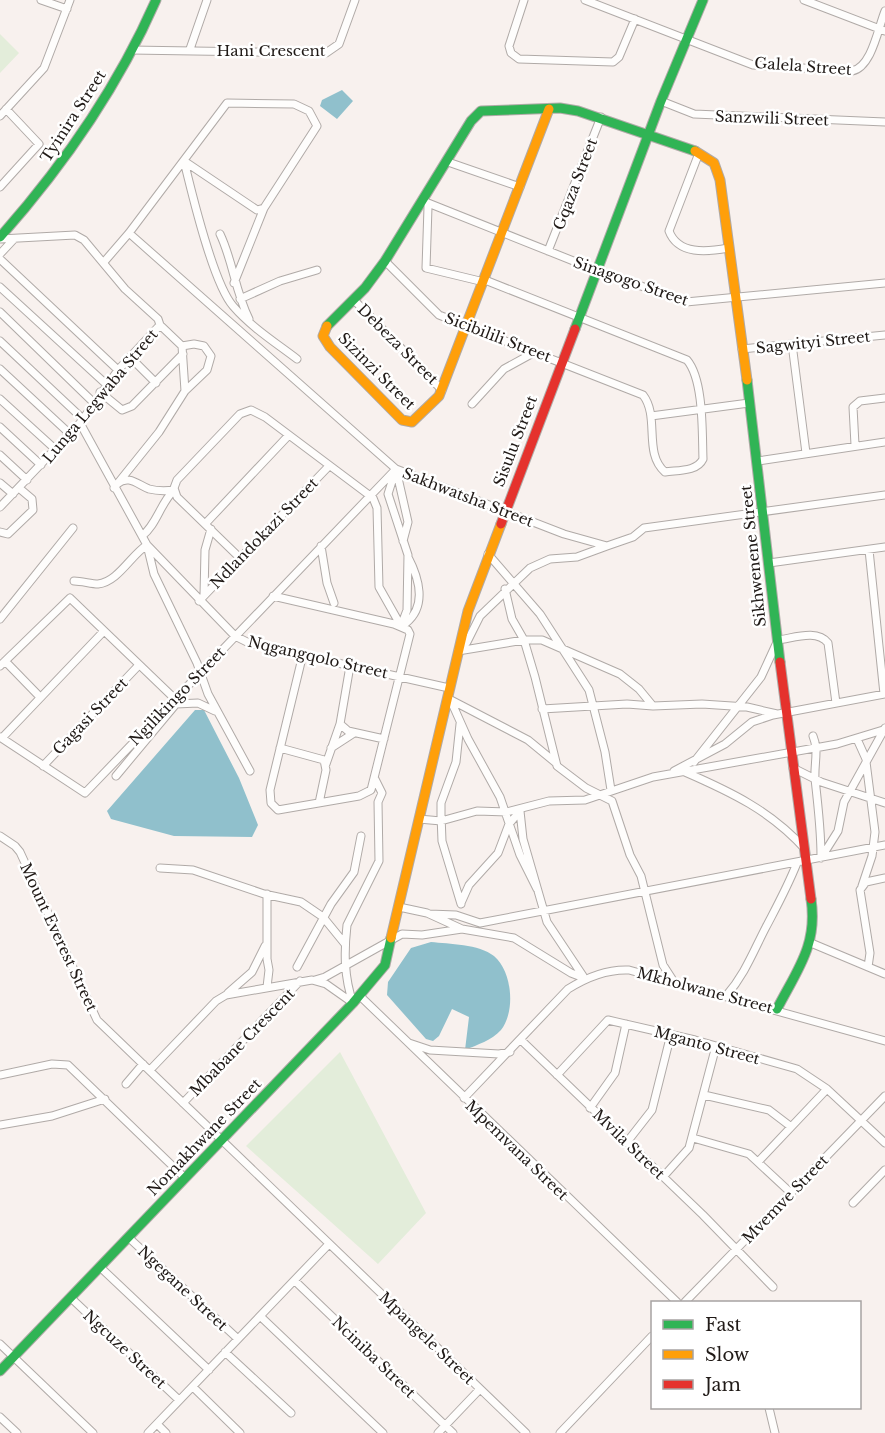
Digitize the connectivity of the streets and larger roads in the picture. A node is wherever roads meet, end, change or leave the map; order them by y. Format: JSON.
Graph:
{"nodes":[{"id":1,"x":41,"y":0,"type":"edge"},
{"id":2,"x":70,"y":0,"type":"edge"},
{"id":3,"x":156,"y":0,"type":"edge"},
{"id":4,"x":207,"y":0,"type":"edge"},
{"id":5,"x":355,"y":0,"type":"edge"},
{"id":6,"x":524,"y":0,"type":"edge"},
{"id":7,"x":585,"y":0,"type":"edge"},
{"id":8,"x":703,"y":0,"type":"edge"},
{"id":9,"x":804,"y":0,"type":"edge"},
{"id":10,"x":67,"y":9,"type":"junction"},
{"id":11,"x":885,"y":11,"type":"edge"},
{"id":12,"x":635,"y":19,"type":"junction"},
{"id":13,"x":881,"y":30,"type":"edge"},
{"id":14,"x":688,"y":39,"type":"junction"},
{"id":15,"x":190,"y":49,"type":"junction"},
{"id":16,"x":131,"y":50,"type":"junction"},
{"id":17,"x":661,"y":100,"type":"junction"},
{"id":18,"x":6,"y":109,"type":"junction"},
{"id":19,"x":549,"y":109,"type":"junction"},
{"id":20,"x":0,"y":116,"type":"edge"},
{"id":21,"x":601,"y":117,"type":"junction"},
{"id":22,"x":885,"y":122,"type":"edge"},
{"id":23,"x":649,"y":134,"type":"junction"},
{"id":24,"x":699,"y":153,"type":"junction"},
{"id":25,"x":184,"y":161,"type":"junction"},
{"id":26,"x":448,"y":162,"type":"junction"},
{"id":27,"x":0,"y":187,"type":"edge"},
{"id":28,"x":520,"y":187,"type":"junction"},
{"id":29,"x":425,"y":204,"type":"junction"},
{"id":30,"x":264,"y":208,"type":"junction"},
{"id":31,"x":504,"y":232,"type":"junction"},
{"id":32,"x":129,"y":233,"type":"junction"},
{"id":33,"x":220,"y":234,"type":"dead end"},
{"id":34,"x":0,"y":238,"type":"edge"},
{"id":35,"x":14,"y":239,"type":"junction"},
{"id":36,"x":728,"y":248,"type":"junction"},
{"id":37,"x":548,"y":251,"type":"junction"},
{"id":38,"x":0,"y":254,"type":"edge"},
{"id":39,"x":0,"y":259,"type":"edge"},
{"id":40,"x":385,"y":261,"type":"junction"},
{"id":41,"x":104,"y":262,"type":"junction"},
{"id":42,"x":317,"y":270,"type":"dead end"},
{"id":43,"x":596,"y":270,"type":"junction"},
{"id":44,"x":484,"y":281,"type":"junction"},
{"id":45,"x":234,"y":283,"type":"junction"},
{"id":46,"x":885,"y":283,"type":"edge"},
{"id":47,"x":0,"y":287,"type":"edge"},
{"id":48,"x":240,"y":298,"type":"junction"},
{"id":49,"x":735,"y":298,"type":"junction"},
{"id":50,"x":353,"y":299,"type":"junction"},
{"id":51,"x":0,"y":312,"type":"edge"},
{"id":52,"x":579,"y":317,"type":"junction"},
{"id":53,"x":251,"y":323,"type":"junction"},
{"id":54,"x":160,"y":325,"type":"junction"},
{"id":55,"x":467,"y":326,"type":"junction"},
{"id":56,"x":885,"y":335,"type":"edge"},
{"id":57,"x":0,"y":341,"type":"edge"},
{"id":58,"x":792,"y":344,"type":"junction"},
{"id":59,"x":742,"y":349,"type":"junction"},
{"id":60,"x":183,"y":350,"type":"junction"},
{"id":61,"x":535,"y":352,"type":"junction"},
{"id":62,"x":130,"y":357,"type":"junction"},
{"id":63,"x":297,"y":359,"type":"dead end"},
{"id":64,"x":561,"y":362,"type":"junction"},
{"id":65,"x":0,"y":369,"type":"edge"},
{"id":66,"x":117,"y":370,"type":"junction"},
{"id":67,"x":156,"y":382,"type":"junction"},
{"id":68,"x":106,"y":384,"type":"junction"},
{"id":69,"x":442,"y":390,"type":"junction"},
{"id":70,"x":185,"y":391,"type":"junction"},
{"id":71,"x":100,"y":392,"type":"junction"},
{"id":72,"x":885,"y":398,"type":"edge"},
{"id":73,"x":0,"y":399,"type":"edge"},
{"id":74,"x":94,"y":402,"type":"junction"},
{"id":75,"x":749,"y":403,"type":"junction"},
{"id":76,"x":472,"y":404,"type":"dead end"},
{"id":77,"x":700,"y":410,"type":"junction"},
{"id":78,"x":651,"y":416,"type":"junction"},
{"id":79,"x":82,"y":421,"type":"junction"},
{"id":80,"x":0,"y":427,"type":"edge"},
{"id":81,"x":70,"y":434,"type":"junction"},
{"id":82,"x":288,"y":436,"type":"junction"},
{"id":83,"x":885,"y":442,"type":"edge"},
{"id":84,"x":855,"y":445,"type":"junction"},
{"id":85,"x":55,"y":449,"type":"junction"},
{"id":86,"x":806,"y":453,"type":"junction"},
{"id":87,"x":0,"y":455,"type":"edge"},
{"id":88,"x":758,"y":461,"type":"junction"},
{"id":89,"x":41,"y":465,"type":"junction"},
{"id":90,"x":329,"y":466,"type":"junction"},
{"id":91,"x":396,"y":469,"type":"junction"},
{"id":92,"x":27,"y":480,"type":"junction"},
{"id":93,"x":0,"y":483,"type":"edge"},
{"id":94,"x":19,"y":488,"type":"junction"},
{"id":95,"x":114,"y":488,"type":"junction"},
{"id":96,"x":174,"y":490,"type":"junction"},
{"id":97,"x":13,"y":495,"type":"junction"},
{"id":98,"x":885,"y":495,"type":"edge"},
{"id":99,"x":369,"y":496,"type":"junction"},
{"id":100,"x":0,"y":507,"type":"edge"},
{"id":101,"x":504,"y":512,"type":"junction"},
{"id":102,"x":764,"y":512,"type":"junction"},
{"id":103,"x":208,"y":526,"type":"junction"},
{"id":104,"x":73,"y":528,"type":"dead end"},
{"id":105,"x":0,"y":532,"type":"edge"},
{"id":106,"x":142,"y":536,"type":"junction"},
{"id":107,"x":403,"y":541,"type":"junction"},
{"id":108,"x":147,"y":544,"type":"junction"},
{"id":109,"x":321,"y":546,"type":"junction"},
{"id":110,"x":607,"y":546,"type":"junction"},
{"id":111,"x":885,"y":548,"type":"edge"},
{"id":112,"x":869,"y":550,"type":"junction"},
{"id":113,"x":489,"y":554,"type":"junction"},
{"id":114,"x":408,"y":555,"type":"junction"},
{"id":115,"x":240,"y":558,"type":"junction"},
{"id":116,"x":769,"y":563,"type":"junction"},
{"id":117,"x":74,"y":580,"type":"dead end"},
{"id":118,"x":513,"y":582,"type":"junction"},
{"id":119,"x":505,"y":589,"type":"junction"},
{"id":120,"x":273,"y":596,"type":"junction"},
{"id":121,"x":202,"y":598,"type":"junction"},
{"id":122,"x":334,"y":603,"type":"dead end"},
{"id":123,"x":0,"y":619,"type":"edge"},
{"id":124,"x":401,"y":626,"type":"junction"},
{"id":125,"x":881,"y":626,"type":"edge"},
{"id":126,"x":103,"y":632,"type":"junction"},
{"id":127,"x":235,"y":636,"type":"junction"},
{"id":128,"x":524,"y":640,"type":"junction"},
{"id":129,"x":778,"y":640,"type":"junction"},
{"id":130,"x":565,"y":650,"type":"junction"},
{"id":131,"x":458,"y":651,"type":"junction"},
{"id":132,"x":303,"y":654,"type":"junction"},
{"id":133,"x":3,"y":664,"type":"edge"},
{"id":134,"x":138,"y":666,"type":"junction"},
{"id":135,"x":350,"y":666,"type":"junction"},
{"id":136,"x":201,"y":671,"type":"junction"},
{"id":137,"x":399,"y":676,"type":"junction"},
{"id":138,"x":449,"y":694,"type":"junction"},
{"id":139,"x":884,"y":694,"type":"edge"},
{"id":140,"x":40,"y":697,"type":"junction"},
{"id":141,"x":175,"y":699,"type":"junction"},
{"id":142,"x":837,"y":703,"type":"junction"},
{"id":143,"x":595,"y":705,"type":"junction"},
{"id":144,"x":653,"y":706,"type":"junction"},
{"id":145,"x":737,"y":706,"type":"junction"},
{"id":146,"x":542,"y":709,"type":"junction"},
{"id":147,"x":217,"y":712,"type":"junction"},
{"id":148,"x":781,"y":714,"type":"junction"},
{"id":149,"x":460,"y":723,"type":"junction"},
{"id":150,"x":340,"y":724,"type":"junction"},
{"id":151,"x":884,"y":729,"type":"edge"},
{"id":152,"x":354,"y":733,"type":"junction"},
{"id":153,"x":813,"y":736,"type":"dead end"},
{"id":154,"x":1,"y":737,"type":"edge"},
{"id":155,"x":384,"y":739,"type":"junction"},
{"id":156,"x":857,"y":739,"type":"junction"},
{"id":157,"x":816,"y":747,"type":"junction"},
{"id":158,"x":280,"y":748,"type":"junction"},
{"id":159,"x":331,"y":748,"type":"junction"},
{"id":160,"x":791,"y":751,"type":"junction"},
{"id":161,"x":866,"y":760,"type":"junction"},
{"id":162,"x":694,"y":762,"type":"junction"},
{"id":163,"x":556,"y":763,"type":"junction"},
{"id":164,"x":326,"y":764,"type":"junction"},
{"id":165,"x":43,"y":766,"type":"junction"},
{"id":166,"x":793,"y":768,"type":"junction"},
{"id":167,"x":250,"y":771,"type":"dead end"},
{"id":168,"x":684,"y":772,"type":"junction"},
{"id":169,"x":669,"y":774,"type":"junction"},
{"id":170,"x":116,"y":776,"type":"dead end"},
{"id":171,"x":815,"y":778,"type":"junction"},
{"id":172,"x":375,"y":779,"type":"junction"},
{"id":173,"x":851,"y":789,"type":"junction"},
{"id":174,"x":611,"y":790,"type":"junction"},
{"id":175,"x":599,"y":793,"type":"junction"},
{"id":176,"x":870,"y":796,"type":"junction"},
{"id":177,"x":885,"y":802,"type":"edge"},
{"id":178,"x":319,"y":804,"type":"junction"},
{"id":179,"x":520,"y":810,"type":"junction"},
{"id":180,"x":505,"y":812,"type":"junction"},
{"id":181,"x":419,"y":819,"type":"junction"},
{"id":182,"x":441,"y":821,"type":"junction"},
{"id":183,"x":509,"y":825,"type":"junction"},
{"id":184,"x":0,"y":836,"type":"edge"},
{"id":185,"x":361,"y":836,"type":"dead end"},
{"id":186,"x":885,"y":845,"type":"edge"},
{"id":187,"x":873,"y":848,"type":"junction"},
{"id":188,"x":805,"y":849,"type":"junction"},
{"id":189,"x":822,"y":858,"type":"junction"},
{"id":190,"x":801,"y":863,"type":"junction"},
{"id":191,"x":160,"y":868,"type":"dead end"},
{"id":192,"x":885,"y":878,"type":"edge"},
{"id":193,"x":862,"y":886,"type":"junction"},
{"id":194,"x":537,"y":889,"type":"junction"},
{"id":195,"x":645,"y":891,"type":"junction"},
{"id":196,"x":267,"y":894,"type":"junction"},
{"id":197,"x":399,"y":907,"type":"junction"},
{"id":198,"x":544,"y":911,"type":"junction"},
{"id":199,"x":429,"y":914,"type":"junction"},
{"id":200,"x":323,"y":917,"type":"junction"},
{"id":201,"x":462,"y":929,"type":"junction"},
{"id":202,"x":267,"y":938,"type":"junction"},
{"id":203,"x":392,"y":938,"type":"junction"},
{"id":204,"x":811,"y":943,"type":"junction"},
{"id":205,"x":345,"y":944,"type":"junction"},
{"id":206,"x":346,"y":964,"type":"junction"},
{"id":207,"x":663,"y":965,"type":"junction"},
{"id":208,"x":297,"y":967,"type":"dead end"},
{"id":209,"x":868,"y":967,"type":"junction"},
{"id":210,"x":885,"y":974,"type":"edge"},
{"id":211,"x":652,"y":976,"type":"junction"},
{"id":212,"x":585,"y":978,"type":"junction"},
{"id":213,"x":312,"y":980,"type":"junction"},
{"id":214,"x":300,"y":981,"type":"junction"},
{"id":215,"x":674,"y":982,"type":"junction"},
{"id":216,"x":267,"y":987,"type":"junction"},
{"id":217,"x":226,"y":995,"type":"junction"},
{"id":218,"x":726,"y":996,"type":"junction"},
{"id":219,"x":356,"y":1000,"type":"junction"},
{"id":220,"x":777,"y":1009,"type":"junction"},
{"id":221,"x":626,"y":1024,"type":"junction"},
{"id":222,"x":671,"y":1035,"type":"junction"},
{"id":223,"x":521,"y":1040,"type":"junction"},
{"id":224,"x":885,"y":1041,"type":"edge"},
{"id":225,"x":406,"y":1042,"type":"junction"},
{"id":226,"x":716,"y":1046,"type":"junction"},
{"id":227,"x":510,"y":1052,"type":"junction"},
{"id":228,"x":143,"y":1064,"type":"junction"},
{"id":229,"x":150,"y":1070,"type":"junction"},
{"id":230,"x":0,"y":1075,"type":"edge"},
{"id":231,"x":557,"y":1075,"type":"junction"},
{"id":232,"x":126,"y":1084,"type":"dead end"},
{"id":233,"x":827,"y":1089,"type":"junction"},
{"id":234,"x":704,"y":1095,"type":"junction"},
{"id":235,"x":885,"y":1095,"type":"edge"},
{"id":236,"x":464,"y":1098,"type":"junction"},
{"id":237,"x":105,"y":1099,"type":"junction"},
{"id":238,"x":183,"y":1103,"type":"junction"},
{"id":239,"x":590,"y":1108,"type":"junction"},
{"id":240,"x":862,"y":1120,"type":"junction"},
{"id":241,"x":0,"y":1125,"type":"edge"},
{"id":242,"x":790,"y":1126,"type":"junction"},
{"id":243,"x":693,"y":1138,"type":"junction"},
{"id":244,"x":221,"y":1141,"type":"junction"},
{"id":245,"x":627,"y":1142,"type":"junction"},
{"id":246,"x":885,"y":1143,"type":"edge"},
{"id":247,"x":758,"y":1162,"type":"junction"},
{"id":248,"x":885,"y":1170,"type":"edge"},
{"id":249,"x":663,"y":1177,"type":"junction"},
{"id":250,"x":185,"y":1178,"type":"junction"},
{"id":251,"x":791,"y":1193,"type":"junction"},
{"id":252,"x":853,"y":1203,"type":"dead end"},
{"id":253,"x":128,"y":1237,"type":"junction"},
{"id":254,"x":329,"y":1244,"type":"junction"},
{"id":255,"x":736,"y":1249,"type":"junction"},
{"id":256,"x":100,"y":1267,"type":"junction"},
{"id":257,"x":295,"y":1281,"type":"junction"},
{"id":258,"x":773,"y":1287,"type":"dead end"},
{"id":259,"x":71,"y":1298,"type":"junction"},
{"id":260,"x":676,"y":1301,"type":"edge"},
{"id":261,"x":686,"y":1301,"type":"edge"},
{"id":262,"x":260,"y":1316,"type":"junction"},
{"id":263,"x":651,"y":1337,"type":"edge"},
{"id":264,"x":238,"y":1339,"type":"junction"},
{"id":265,"x":0,"y":1344,"type":"edge"},
{"id":266,"x":225,"y":1352,"type":"junction"},
{"id":267,"x":14,"y":1357,"type":"junction"},
{"id":268,"x":209,"y":1370,"type":"junction"},
{"id":269,"x":0,"y":1371,"type":"edge"},
{"id":270,"x":193,"y":1388,"type":"junction"},
{"id":271,"x":480,"y":1389,"type":"junction"},
{"id":272,"x":179,"y":1400,"type":"junction"},
{"id":273,"x":769,"y":1409,"type":"edge"},
{"id":274,"x":291,"y":1413,"type":"dead end"},
{"id":275,"x":0,"y":1417,"type":"edge"},
{"id":276,"x":157,"y":1424,"type":"junction"},
{"id":277,"x":446,"y":1426,"type":"junction"},
{"id":278,"x":17,"y":1433,"type":"edge"},
{"id":279,"x":93,"y":1433,"type":"edge"},
{"id":280,"x":148,"y":1433,"type":"edge"},
{"id":281,"x":166,"y":1433,"type":"edge"},
{"id":282,"x":240,"y":1433,"type":"edge"},
{"id":283,"x":383,"y":1433,"type":"edge"},
{"id":284,"x":438,"y":1433,"type":"edge"},
{"id":285,"x":453,"y":1433,"type":"edge"},
{"id":286,"x":526,"y":1433,"type":"edge"},
{"id":287,"x":560,"y":1433,"type":"edge"},
{"id":288,"x":775,"y":1433,"type":"edge"}],
"edges":[{"from":1,"to":10,"type":"street"},
{"from":2,"to":10,"type":"street"},
{"from":3,"to":16,"type":"street","name":"Tyinira Street"},
{"from":4,"to":15,"type":"street","name":"Hani Crescent"},
{"from":5,"to":15,"type":"street","name":"Hani Crescent"},
{"from":6,"to":12,"type":"street"},
{"from":7,"to":12,"type":"street","name":"Galela Street"},
{"from":8,"to":14,"type":"street","name":"Sisulu Street"},
{"from":9,"to":13,"type":"street"},
{"from":10,"to":18,"type":"street"},
{"from":11,"to":13,"type":"street","name":"Galela Street"},
{"from":12,"to":14,"type":"street","name":"Galela Street"},
{"from":13,"to":14,"type":"street","name":"Galela Street"},
{"from":14,"to":17,"type":"street","name":"Sisulu Street"},
{"from":15,"to":16,"type":"street","name":"Hani Crescent"},
{"from":16,"to":34,"type":"street","name":"Tyinira Street"},
{"from":17,"to":22,"type":"street","name":"Sanzwili Street"},
{"from":17,"to":23,"type":"street","name":"Sisulu Street"},
{"from":18,"to":20,"type":"street"},
{"from":18,"to":27,"type":"street"},
{"from":19,"to":21,"type":"street","name":"Sizinzi Street"},
{"from":19,"to":26,"type":"street","name":"Sizinzi Street"},
{"from":19,"to":28,"type":"street","name":"Sizinzi Street"},
{"from":21,"to":23,"type":"street","name":"Sizinzi Street"},
{"from":21,"to":37,"type":"street","name":"Gqaza Street"},
{"from":23,"to":24,"type":"street","name":"Sikhwenene Street"},
{"from":23,"to":43,"type":"street","name":"Sisulu Street"},
{"from":24,"to":36,"type":"street","name":"Sikhwenene Street"},
{"from":24,"to":36,"type":"street"},
{"from":25,"to":30,"type":"street"},
{"from":25,"to":30,"type":"street"},
{"from":25,"to":32,"type":"street"},
{"from":25,"to":53,"type":"street"},
{"from":26,"to":28,"type":"street"},
{"from":26,"to":29,"type":"street","name":"Sizinzi Street"},
{"from":28,"to":31,"type":"street","name":"Sizinzi Street"},
{"from":29,"to":31,"type":"street","name":"Sinagogo Street"},
{"from":29,"to":40,"type":"street","name":"Sizinzi Street"},
{"from":29,"to":44,"type":"street"},
{"from":30,"to":45,"type":"street"},
{"from":31,"to":37,"type":"street","name":"Sinagogo Street"},
{"from":31,"to":44,"type":"street","name":"Sizinzi Street"},
{"from":32,"to":41,"type":"street"},
{"from":32,"to":91,"type":"street","name":"Sakhwatsha Street"},
{"from":33,"to":45,"type":"street"},
{"from":34,"to":35,"type":"street","name":"Lunga Legwaba Street"},
{"from":35,"to":38,"type":"street"},
{"from":35,"to":41,"type":"street","name":"Lunga Legwaba Street"},
{"from":36,"to":49,"type":"street","name":"Sikhwenene Street"},
{"from":37,"to":43,"type":"street","name":"Sinagogo Street"},
{"from":39,"to":66,"type":"street"},
{"from":40,"to":50,"type":"street","name":"Sizinzi Street"},
{"from":40,"to":55,"type":"street","name":"Sicibilili Street"},
{"from":41,"to":54,"type":"street","name":"Lunga Legwaba Street"},
{"from":42,"to":48,"type":"street"},
{"from":43,"to":49,"type":"street","name":"Sinagogo Street"},
{"from":43,"to":52,"type":"street","name":"Sisulu Street"},
{"from":44,"to":52,"type":"street"},
{"from":44,"to":55,"type":"street","name":"Sizinzi Street"},
{"from":45,"to":48,"type":"street"},
{"from":46,"to":49,"type":"street","name":"Sinagogo Street"},
{"from":47,"to":68,"type":"street"},
{"from":48,"to":53,"type":"street"},
{"from":49,"to":59,"type":"street","name":"Sikhwenene Street"},
{"from":50,"to":69,"type":"street","name":"Debeza Street"},
{"from":50,"to":69,"type":"street","name":"Sizinzi Street"},
{"from":51,"to":74,"type":"street"},
{"from":52,"to":64,"type":"street","name":"Sisulu Street"},
{"from":52,"to":77,"type":"street"},
{"from":53,"to":63,"type":"street"},
{"from":54,"to":60,"type":"street"},
{"from":54,"to":62,"type":"street","name":"Lunga Legwaba Street"},
{"from":55,"to":61,"type":"street","name":"Sicibilili Street"},
{"from":55,"to":69,"type":"street","name":"Sizinzi Street"},
{"from":56,"to":58,"type":"street","name":"Sagwityi Street"},
{"from":57,"to":79,"type":"street","name":"Nqgangqolo Street"},
{"from":58,"to":59,"type":"street","name":"Sagwityi Street"},
{"from":58,"to":86,"type":"street"},
{"from":59,"to":75,"type":"street","name":"Sikhwenene Street"},
{"from":60,"to":67,"type":"street"},
{"from":60,"to":70,"type":"street"},
{"from":60,"to":70,"type":"street"},
{"from":61,"to":64,"type":"street","name":"Sicibilili Street"},
{"from":61,"to":76,"type":"street"},
{"from":62,"to":66,"type":"street","name":"Lunga Legwaba Street"},
{"from":62,"to":67,"type":"street"},
{"from":64,"to":78,"type":"street","name":"Sicibilili Street"},
{"from":64,"to":101,"type":"street","name":"Sisulu Street"},
{"from":65,"to":81,"type":"street"},
{"from":66,"to":68,"type":"street","name":"Lunga Legwaba Street"},
{"from":67,"to":71,"type":"street"},
{"from":68,"to":71,"type":"street","name":"Lunga Legwaba Street"},
{"from":70,"to":95,"type":"street"},
{"from":71,"to":74,"type":"street","name":"Lunga Legwaba Street"},
{"from":72,"to":84,"type":"street"},
{"from":73,"to":85,"type":"street"},
{"from":74,"to":79,"type":"street","name":"Lunga Legwaba Street"},
{"from":75,"to":77,"type":"street"},
{"from":75,"to":88,"type":"street","name":"Sikhwenene Street"},
{"from":77,"to":78,"type":"street"},
{"from":77,"to":78,"type":"street"},
{"from":79,"to":81,"type":"street","name":"Lunga Legwaba Street"},
{"from":79,"to":95,"type":"street","name":"Nqgangqolo Street"},
{"from":80,"to":89,"type":"street"},
{"from":81,"to":85,"type":"street","name":"Lunga Legwaba Street"},
{"from":82,"to":90,"type":"street"},
{"from":82,"to":96,"type":"street"},
{"from":82,"to":103,"type":"street"},
{"from":83,"to":84,"type":"street"},
{"from":84,"to":86,"type":"street"},
{"from":85,"to":89,"type":"street","name":"Lunga Legwaba Street"},
{"from":86,"to":88,"type":"street"},
{"from":87,"to":92,"type":"street"},
{"from":88,"to":102,"type":"street","name":"Sikhwenene Street"},
{"from":89,"to":92,"type":"street","name":"Lunga Legwaba Street"},
{"from":90,"to":99,"type":"street"},
{"from":90,"to":115,"type":"street","name":"Ndlandokazi Street"},
{"from":91,"to":99,"type":"street","name":"Ngilikingo Street"},
{"from":91,"to":101,"type":"street","name":"Sakhwatsha Street"},
{"from":91,"to":107,"type":"street"},
{"from":91,"to":107,"type":"street"},
{"from":92,"to":94,"type":"street","name":"Lunga Legwaba Street"},
{"from":93,"to":97,"type":"street"},
{"from":94,"to":97,"type":"street","name":"Lunga Legwaba Street"},
{"from":94,"to":105,"type":"street"},
{"from":95,"to":96,"type":"street"},
{"from":95,"to":106,"type":"street","name":"Nqgangqolo Street"},
{"from":96,"to":103,"type":"street"},
{"from":96,"to":106,"type":"street"},
{"from":97,"to":100,"type":"street","name":"Lunga Legwaba Street"},
{"from":98,"to":102,"type":"street"},
{"from":99,"to":109,"type":"street","name":"Ngilikingo Street"},
{"from":99,"to":124,"type":"street"},
{"from":101,"to":110,"type":"street","name":"Sakhwatsha Street"},
{"from":101,"to":113,"type":"street","name":"Sisulu Street"},
{"from":102,"to":110,"type":"street"},
{"from":102,"to":116,"type":"street","name":"Sikhwenene Street"},
{"from":103,"to":115,"type":"street"},
{"from":103,"to":121,"type":"street"},
{"from":104,"to":123,"type":"street"},
{"from":106,"to":108,"type":"street","name":"Nqgangqolo Street"},
{"from":107,"to":114,"type":"street"},
{"from":108,"to":117,"type":"street"},
{"from":108,"to":121,"type":"street","name":"Nqgangqolo Street"},
{"from":108,"to":136,"type":"street"},
{"from":109,"to":120,"type":"street","name":"Ngilikingo Street"},
{"from":109,"to":122,"type":"street"},
{"from":110,"to":118,"type":"street"},
{"from":111,"to":112,"type":"street"},
{"from":112,"to":116,"type":"street"},
{"from":112,"to":125,"type":"street"},
{"from":113,"to":118,"type":"street"},
{"from":113,"to":131,"type":"street","name":"Sisulu Street"},
{"from":114,"to":124,"type":"street"},
{"from":114,"to":124,"type":"street"},
{"from":115,"to":121,"type":"street","name":"Ndlandokazi Street"},
{"from":116,"to":129,"type":"street","name":"Sikhwenene Street"},
{"from":118,"to":119,"type":"street"},
{"from":118,"to":130,"type":"street"},
{"from":119,"to":128,"type":"street"},
{"from":119,"to":131,"type":"street"},
{"from":120,"to":124,"type":"street"},
{"from":120,"to":127,"type":"street","name":"Ngilikingo Street"},
{"from":121,"to":127,"type":"street","name":"Nqgangqolo Street"},
{"from":124,"to":137,"type":"street"},
{"from":125,"to":139,"type":"street"},
{"from":126,"to":133,"type":"street"},
{"from":126,"to":134,"type":"street"},
{"from":126,"to":140,"type":"street"},
{"from":127,"to":132,"type":"street","name":"Nqgangqolo Street"},
{"from":127,"to":136,"type":"street","name":"Ngilikingo Street"},
{"from":128,"to":130,"type":"street"},
{"from":128,"to":131,"type":"street"},
{"from":128,"to":146,"type":"street"},
{"from":129,"to":142,"type":"street"},
{"from":129,"to":145,"type":"street"},
{"from":129,"to":148,"type":"street","name":"Sikhwenene Street"},
{"from":130,"to":143,"type":"street"},
{"from":130,"to":144,"type":"street"},
{"from":131,"to":138,"type":"street","name":"Sisulu Street"},
{"from":132,"to":135,"type":"street","name":"Nqgangqolo Street"},
{"from":132,"to":158,"type":"street"},
{"from":133,"to":140,"type":"street"},
{"from":134,"to":141,"type":"street"},
{"from":134,"to":165,"type":"street","name":"Gagasi Street"},
{"from":135,"to":137,"type":"street","name":"Nqgangqolo Street"},
{"from":135,"to":150,"type":"street"},
{"from":136,"to":141,"type":"street","name":"Ngilikingo Street"},
{"from":136,"to":147,"type":"street"},
{"from":137,"to":138,"type":"street","name":"Nqgangqolo Street"},
{"from":137,"to":155,"type":"street"},
{"from":138,"to":149,"type":"street"},
{"from":138,"to":163,"type":"street","name":"Nqgangqolo Street"},
{"from":138,"to":181,"type":"street","name":"Sisulu Street"},
{"from":139,"to":142,"type":"street"},
{"from":140,"to":154,"type":"street"},
{"from":141,"to":165,"type":"street","name":"Ngilikingo Street"},
{"from":142,"to":148,"type":"street"},
{"from":143,"to":144,"type":"street"},
{"from":143,"to":146,"type":"street"},
{"from":143,"to":174,"type":"street"},
{"from":144,"to":145,"type":"street"},
{"from":145,"to":148,"type":"street"},
{"from":145,"to":162,"type":"street"},
{"from":146,"to":163,"type":"street"},
{"from":147,"to":167,"type":"street"},
{"from":147,"to":170,"type":"street"},
{"from":148,"to":160,"type":"street","name":"Sikhwenene Street"},
{"from":148,"to":162,"type":"street"},
{"from":149,"to":180,"type":"street"},
{"from":149,"to":182,"type":"street"},
{"from":150,"to":152,"type":"street"},
{"from":150,"to":159,"type":"street"},
{"from":151,"to":156,"type":"street"},
{"from":151,"to":161,"type":"street"},
{"from":152,"to":155,"type":"street"},
{"from":152,"to":159,"type":"street"},
{"from":153,"to":157,"type":"street"},
{"from":154,"to":165,"type":"street"},
{"from":155,"to":172,"type":"street"},
{"from":156,"to":157,"type":"street"},
{"from":156,"to":161,"type":"street"},
{"from":157,"to":160,"type":"street"},
{"from":157,"to":171,"type":"street"},
{"from":158,"to":164,"type":"street"},
{"from":158,"to":178,"type":"street"},
{"from":159,"to":164,"type":"street"},
{"from":160,"to":166,"type":"street","name":"Sikhwenene Street"},
{"from":160,"to":168,"type":"street"},
{"from":161,"to":173,"type":"street"},
{"from":161,"to":176,"type":"street"},
{"from":162,"to":169,"type":"street"},
{"from":163,"to":175,"type":"street","name":"Nqgangqolo Street"},
{"from":164,"to":178,"type":"street"},
{"from":166,"to":171,"type":"street"},
{"from":166,"to":188,"type":"street","name":"Sikhwenene Street"},
{"from":168,"to":169,"type":"street"},
{"from":168,"to":188,"type":"street"},
{"from":169,"to":174,"type":"street"},
{"from":171,"to":173,"type":"street"},
{"from":171,"to":189,"type":"street"},
{"from":172,"to":178,"type":"street"},
{"from":172,"to":205,"type":"street"},
{"from":173,"to":176,"type":"street"},
{"from":173,"to":189,"type":"street"},
{"from":174,"to":175,"type":"street"},
{"from":175,"to":179,"type":"street"},
{"from":175,"to":195,"type":"street","name":"Nqgangqolo Street"},
{"from":176,"to":177,"type":"street"},
{"from":176,"to":187,"type":"street"},
{"from":179,"to":180,"type":"street"},
{"from":179,"to":183,"type":"street"},
{"from":179,"to":194,"type":"street"},
{"from":180,"to":182,"type":"street"},
{"from":180,"to":183,"type":"street"},
{"from":181,"to":182,"type":"street"},
{"from":181,"to":197,"type":"street","name":"Sisulu Street"},
{"from":182,"to":183,"type":"street"},
{"from":183,"to":194,"type":"street"},
{"from":184,"to":228,"type":"street","name":"Mount Everest Street"},
{"from":185,"to":200,"type":"street"},
{"from":186,"to":187,"type":"street"},
{"from":187,"to":189,"type":"street"},
{"from":187,"to":193,"type":"street"},
{"from":188,"to":190,"type":"street","name":"Sikhwenene Street"},
{"from":189,"to":190,"type":"street"},
{"from":190,"to":195,"type":"street"},
{"from":190,"to":204,"type":"street","name":"Sikhwenene Street"},
{"from":190,"to":218,"type":"street"},
{"from":191,"to":196,"type":"street"},
{"from":192,"to":193,"type":"street"},
{"from":193,"to":209,"type":"street"},
{"from":194,"to":198,"type":"street"},
{"from":195,"to":198,"type":"street"},
{"from":195,"to":207,"type":"street","name":"Nqgangqolo Street"},
{"from":196,"to":200,"type":"street"},
{"from":196,"to":202,"type":"street"},
{"from":197,"to":199,"type":"street"},
{"from":197,"to":203,"type":"street","name":"Nomakhwane Street"},
{"from":198,"to":199,"type":"street"},
{"from":198,"to":212,"type":"street"},
{"from":199,"to":201,"type":"street"},
{"from":200,"to":205,"type":"street"},
{"from":200,"to":208,"type":"street"},
{"from":201,"to":203,"type":"street"},
{"from":201,"to":212,"type":"street"},
{"from":202,"to":216,"type":"street"},
{"from":202,"to":217,"type":"street"},
{"from":203,"to":206,"type":"street"},
{"from":203,"to":219,"type":"street","name":"Nomakhwane Street"},
{"from":204,"to":209,"type":"street"},
{"from":204,"to":220,"type":"street","name":"Sikhwenene Street"},
{"from":205,"to":206,"type":"street"},
{"from":206,"to":213,"type":"street"},
{"from":206,"to":219,"type":"street"},
{"from":207,"to":211,"type":"street"},
{"from":207,"to":215,"type":"street","name":"Nqgangqolo Street"},
{"from":209,"to":210,"type":"street"},
{"from":211,"to":212,"type":"street","name":"Mkholwane Street"},
{"from":211,"to":215,"type":"street","name":"Mkholwane Street"},
{"from":212,"to":223,"type":"street","name":"Mkholwane Street"},
{"from":213,"to":214,"type":"street","name":"Mbabane Crescent"},
{"from":213,"to":219,"type":"street","name":"Mbabane Crescent"},
{"from":214,"to":216,"type":"street","name":"Mbabane Crescent"},
{"from":214,"to":238,"type":"street","name":"Mbabane Crescent"},
{"from":215,"to":218,"type":"street","name":"Mkholwane Street"},
{"from":216,"to":217,"type":"street","name":"Mbabane Crescent"},
{"from":217,"to":229,"type":"street","name":"Mbabane Crescent"},
{"from":218,"to":220,"type":"street","name":"Mkholwane Street"},
{"from":219,"to":225,"type":"street","name":"Mpemvana Street"},
{"from":219,"to":244,"type":"street","name":"Nomakhwane Street"},
{"from":220,"to":224,"type":"street","name":"Mkholwane Street"},
{"from":221,"to":222,"type":"street","name":"Mganto Street"},
{"from":221,"to":231,"type":"street","name":"Mganto Street"},
{"from":221,"to":239,"type":"street"},
{"from":222,"to":226,"type":"street","name":"Mganto Street"},
{"from":222,"to":245,"type":"street"},
{"from":223,"to":227,"type":"street","name":"Mkholwane Street"},
{"from":223,"to":231,"type":"street","name":"Mvila Street"},
{"from":225,"to":227,"type":"street"},
{"from":225,"to":236,"type":"street","name":"Mpemvana Street"},
{"from":226,"to":233,"type":"street","name":"Mganto Street"},
{"from":226,"to":234,"type":"street"},
{"from":227,"to":236,"type":"street","name":"Mkholwane Street"},
{"from":228,"to":229,"type":"street","name":"Mount Everest Street"},
{"from":228,"to":232,"type":"street"},
{"from":229,"to":238,"type":"street","name":"Mount Everest Street"},
{"from":230,"to":237,"type":"street"},
{"from":231,"to":239,"type":"street","name":"Mvila Street"},
{"from":233,"to":240,"type":"street","name":"Mganto Street"},
{"from":233,"to":242,"type":"street"},
{"from":234,"to":242,"type":"street"},
{"from":234,"to":243,"type":"street"},
{"from":235,"to":240,"type":"street","name":"Mvemve Street"},
{"from":236,"to":260,"type":"street","name":"Mpemvana Street"},
{"from":237,"to":241,"type":"street"},
{"from":237,"to":250,"type":"street"},
{"from":238,"to":244,"type":"street","name":"Mount Everest Street"},
{"from":239,"to":245,"type":"street","name":"Mvila Street"},
{"from":240,"to":246,"type":"street","name":"Mganto Street"},
{"from":240,"to":251,"type":"street","name":"Mvemve Street"},
{"from":242,"to":247,"type":"street"},
{"from":243,"to":247,"type":"street"},
{"from":243,"to":249,"type":"street"},
{"from":244,"to":250,"type":"street","name":"Nomakhwane Street"},
{"from":244,"to":254,"type":"street","name":"Mpangele Street"},
{"from":245,"to":249,"type":"street","name":"Mvila Street"},
{"from":247,"to":251,"type":"street"},
{"from":248,"to":252,"type":"street"},
{"from":249,"to":255,"type":"street","name":"Mvila Street"},
{"from":250,"to":253,"type":"street","name":"Nomakhwane Street"},
{"from":251,"to":255,"type":"street","name":"Mvemve Street"},
{"from":253,"to":256,"type":"street","name":"Nomakhwane Street"},
{"from":253,"to":264,"type":"street","name":"Ngegane Street"},
{"from":254,"to":257,"type":"street"},
{"from":254,"to":271,"type":"street","name":"Mpangele Street"},
{"from":255,"to":258,"type":"street","name":"Mvila Street"},
{"from":255,"to":261,"type":"street","name":"Mvemve Street"},
{"from":256,"to":259,"type":"street","name":"Nomakhwane Street"},
{"from":256,"to":268,"type":"street"},
{"from":257,"to":262,"type":"street"},
{"from":257,"to":277,"type":"street","name":"Nciniba Street"},
{"from":259,"to":267,"type":"street","name":"Nomakhwane Street"},
{"from":259,"to":272,"type":"street","name":"Ngcuze Street"},
{"from":262,"to":264,"type":"street"},
{"from":262,"to":283,"type":"street"},
{"from":263,"to":287,"type":"street"},
{"from":264,"to":266,"type":"street"},
{"from":265,"to":267,"type":"street"},
{"from":266,"to":268,"type":"street"},
{"from":266,"to":274,"type":"street"},
{"from":267,"to":269,"type":"street","name":"Nomakhwane Street"},
{"from":267,"to":279,"type":"street"},
{"from":268,"to":270,"type":"street"},
{"from":270,"to":272,"type":"street"},
{"from":270,"to":282,"type":"street"},
{"from":271,"to":277,"type":"street"},
{"from":271,"to":286,"type":"street","name":"Mpangele Street"},
{"from":272,"to":276,"type":"street"},
{"from":273,"to":288,"type":"street"},
{"from":275,"to":278,"type":"street"},
{"from":276,"to":280,"type":"street"},
{"from":276,"to":281,"type":"street"},
{"from":277,"to":284,"type":"street"},
{"from":277,"to":285,"type":"street","name":"Nciniba Street"}]}
